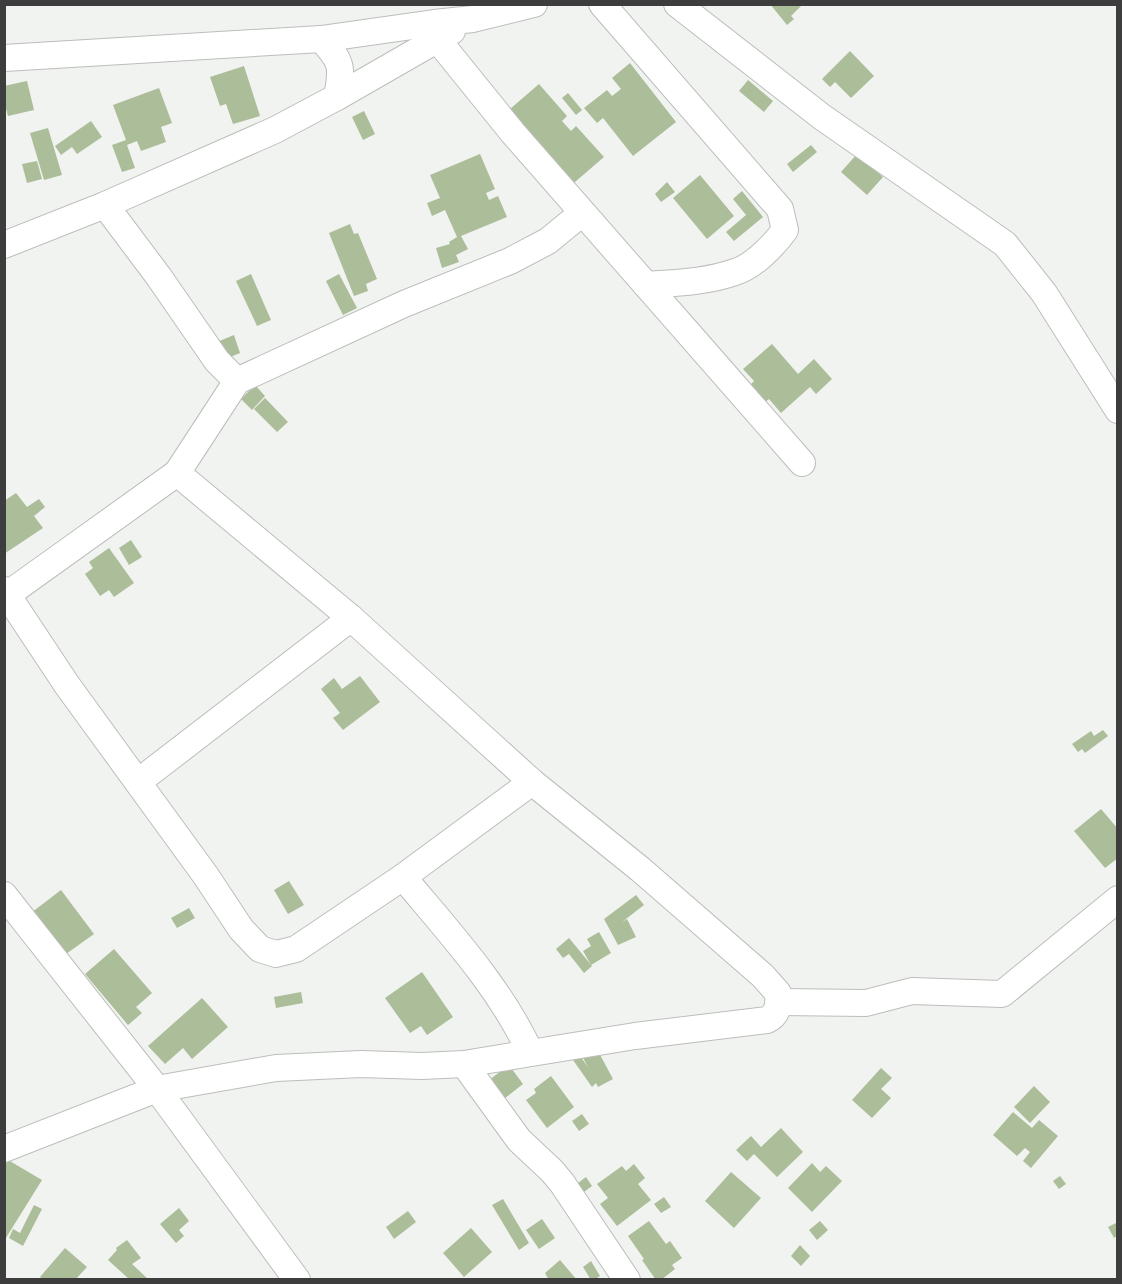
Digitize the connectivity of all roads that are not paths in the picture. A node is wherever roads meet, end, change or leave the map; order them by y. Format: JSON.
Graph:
{"nodes":[{"id":1,"x":534,"y":4,"type":"edge"},
{"id":2,"x":603,"y":4,"type":"edge"},
{"id":3,"x":677,"y":4,"type":"edge"},
{"id":4,"x":434,"y":22,"type":"edge"},
{"id":5,"x":321,"y":39,"type":"junction"},
{"id":6,"x":4,"y":58,"type":"edge"},
{"id":7,"x":337,"y":97,"type":"junction"},
{"id":8,"x":105,"y":205,"type":"junction"},
{"id":9,"x":582,"y":213,"type":"junction"},
{"id":10,"x":4,"y":245,"type":"edge"},
{"id":11,"x":646,"y":285,"type":"junction"},
{"id":12,"x":237,"y":381,"type":"junction"},
{"id":13,"x":1118,"y":410,"type":"edge"},
{"id":14,"x":802,"y":463,"type":"dead end"},
{"id":15,"x":177,"y":473,"type":"junction"},
{"id":16,"x":6,"y":594,"type":"edge"},
{"id":17,"x":351,"y":618,"type":"junction"},
{"id":18,"x":138,"y":782,"type":"junction"},
{"id":19,"x":532,"y":782,"type":"junction"},
{"id":20,"x":403,"y":877,"type":"junction"},
{"id":21,"x":4,"y":895,"type":"edge"},
{"id":22,"x":1118,"y":899,"type":"edge"},
{"id":23,"x":779,"y":1002,"type":"junction"},
{"id":24,"x":530,"y":1052,"type":"junction"},
{"id":25,"x":464,"y":1064,"type":"junction"},
{"id":26,"x":157,"y":1089,"type":"junction"},
{"id":27,"x":4,"y":1149,"type":"edge"},
{"id":28,"x":297,"y":1280,"type":"edge"},
{"id":29,"x":627,"y":1280,"type":"edge"}],
"edges":[{"from":1,"to":4,"type":"street"},
{"from":2,"to":11,"type":"street"},
{"from":3,"to":13,"type":"street"},
{"from":4,"to":5,"type":"street"},
{"from":4,"to":7,"type":"street"},
{"from":4,"to":9,"type":"street"},
{"from":5,"to":6,"type":"street"},
{"from":5,"to":7,"type":"street"},
{"from":7,"to":8,"type":"street"},
{"from":8,"to":10,"type":"street"},
{"from":8,"to":12,"type":"street"},
{"from":9,"to":11,"type":"street"},
{"from":9,"to":12,"type":"street"},
{"from":11,"to":14,"type":"street"},
{"from":12,"to":15,"type":"street"},
{"from":15,"to":16,"type":"street"},
{"from":15,"to":17,"type":"street"},
{"from":16,"to":18,"type":"street"},
{"from":17,"to":18,"type":"street"},
{"from":17,"to":19,"type":"street"},
{"from":18,"to":20,"type":"street"},
{"from":19,"to":20,"type":"street"},
{"from":19,"to":23,"type":"street"},
{"from":20,"to":24,"type":"street"},
{"from":21,"to":26,"type":"street"},
{"from":22,"to":23,"type":"street"},
{"from":23,"to":24,"type":"street"},
{"from":24,"to":25,"type":"street"},
{"from":25,"to":26,"type":"street"},
{"from":25,"to":29,"type":"street"},
{"from":26,"to":27,"type":"street"},
{"from":26,"to":28,"type":"street"}]}
